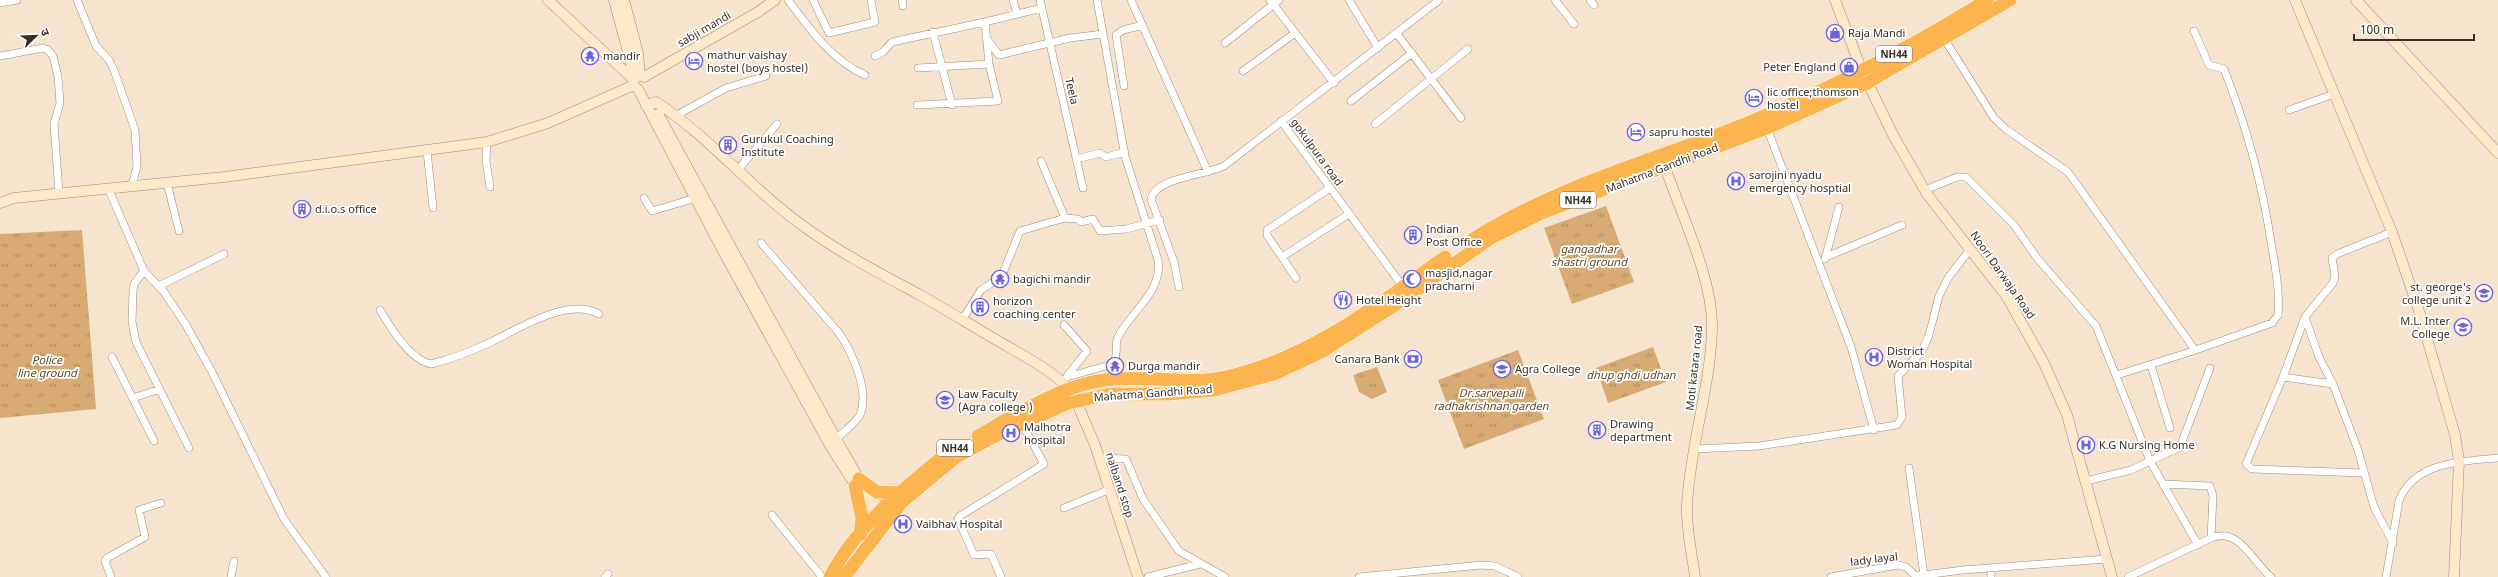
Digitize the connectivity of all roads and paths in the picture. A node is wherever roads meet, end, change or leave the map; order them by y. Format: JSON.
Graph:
{"nodes":[{"id":1,"x":17,"y":0,"type":"edge"},
{"id":2,"x":77,"y":0,"type":"edge"},
{"id":3,"x":548,"y":0,"type":"edge"},
{"id":4,"x":775,"y":0,"type":"edge"},
{"id":5,"x":788,"y":0,"type":"edge"},
{"id":6,"x":813,"y":0,"type":"edge"},
{"id":7,"x":871,"y":0,"type":"edge"},
{"id":8,"x":1014,"y":0,"type":"edge"},
{"id":9,"x":1097,"y":0,"type":"edge"},
{"id":10,"x":1131,"y":0,"type":"edge"},
{"id":11,"x":1349,"y":0,"type":"edge"},
{"id":12,"x":1439,"y":0,"type":"edge"},
{"id":13,"x":1555,"y":0,"type":"edge"},
{"id":14,"x":1835,"y":0,"type":"edge"},
{"id":15,"x":1987,"y":0,"type":"edge"},
{"id":16,"x":2010,"y":0,"type":"edge"},
{"id":17,"x":2295,"y":0,"type":"edge"},
{"id":18,"x":2356,"y":0,"type":"edge"},
{"id":19,"x":619,"y":1,"type":"edge"},
{"id":20,"x":1274,"y":1,"type":"edge"},
{"id":21,"x":0,"y":3,"type":"edge"},
{"id":22,"x":1041,"y":4,"type":"edge"},
{"id":23,"x":1017,"y":14,"type":"junction"},
{"id":24,"x":985,"y":22,"type":"junction"},
{"id":25,"x":1574,"y":24,"type":"dead end"},
{"id":26,"x":1143,"y":25,"type":"junction"},
{"id":27,"x":933,"y":32,"type":"junction"},
{"id":28,"x":1295,"y":32,"type":"junction"},
{"id":29,"x":2194,"y":32,"type":"dead end"},
{"id":30,"x":1103,"y":34,"type":"junction"},
{"id":31,"x":1397,"y":34,"type":"junction"},
{"id":32,"x":986,"y":38,"type":"junction"},
{"id":33,"x":1945,"y":40,"type":"junction"},
{"id":34,"x":1050,"y":42,"type":"junction"},
{"id":35,"x":1226,"y":43,"type":"dead end"},
{"id":36,"x":1378,"y":48,"type":"junction"},
{"id":37,"x":1468,"y":49,"type":"dead end"},
{"id":38,"x":1412,"y":53,"type":"junction"},
{"id":39,"x":0,"y":56,"type":"edge"},
{"id":40,"x":876,"y":56,"type":"dead end"},
{"id":41,"x":989,"y":64,"type":"junction"},
{"id":42,"x":918,"y":68,"type":"dead end"},
{"id":43,"x":942,"y":68,"type":"junction"},
{"id":44,"x":1243,"y":71,"type":"dead end"},
{"id":45,"x":865,"y":75,"type":"dead end"},
{"id":46,"x":766,"y":76,"type":"dead end"},
{"id":47,"x":1865,"y":77,"type":"junction"},
{"id":48,"x":1430,"y":79,"type":"junction"},
{"id":49,"x":638,"y":82,"type":"junction"},
{"id":50,"x":1334,"y":83,"type":"junction"},
{"id":51,"x":1124,"y":86,"type":"dead end"},
{"id":52,"x":2334,"y":94,"type":"junction"},
{"id":53,"x":1352,"y":101,"type":"dead end"},
{"id":54,"x":649,"y":104,"type":"junction"},
{"id":55,"x":917,"y":105,"type":"dead end"},
{"id":56,"x":952,"y":105,"type":"junction"},
{"id":57,"x":2289,"y":110,"type":"dead end"},
{"id":58,"x":677,"y":115,"type":"junction"},
{"id":59,"x":1461,"y":118,"type":"dead end"},
{"id":60,"x":1281,"y":121,"type":"junction"},
{"id":61,"x":777,"y":124,"type":"dead end"},
{"id":62,"x":1375,"y":124,"type":"dead end"},
{"id":63,"x":1768,"y":128,"type":"junction"},
{"id":64,"x":487,"y":142,"type":"junction"},
{"id":65,"x":426,"y":151,"type":"junction"},
{"id":66,"x":1125,"y":152,"type":"junction"},
{"id":67,"x":2498,"y":153,"type":"edge"},
{"id":68,"x":1077,"y":159,"type":"junction"},
{"id":69,"x":1041,"y":161,"type":"dead end"},
{"id":70,"x":1665,"y":168,"type":"junction"},
{"id":71,"x":737,"y":171,"type":"junction"},
{"id":72,"x":1208,"y":172,"type":"junction"},
{"id":73,"x":167,"y":182,"type":"junction"},
{"id":74,"x":132,"y":186,"type":"junction"},
{"id":75,"x":490,"y":186,"type":"dead end"},
{"id":76,"x":108,"y":188,"type":"junction"},
{"id":77,"x":1083,"y":188,"type":"dead end"},
{"id":78,"x":1330,"y":188,"type":"junction"},
{"id":79,"x":1925,"y":190,"type":"junction"},
{"id":80,"x":59,"y":193,"type":"junction"},
{"id":81,"x":0,"y":195,"type":"edge"},
{"id":82,"x":698,"y":197,"type":"junction"},
{"id":83,"x":14,"y":198,"type":"junction"},
{"id":84,"x":644,"y":198,"type":"dead end"},
{"id":85,"x":0,"y":203,"type":"edge"},
{"id":86,"x":1839,"y":207,"type":"dead end"},
{"id":87,"x":433,"y":208,"type":"dead end"},
{"id":88,"x":1349,"y":214,"type":"junction"},
{"id":89,"x":1065,"y":218,"type":"junction"},
{"id":90,"x":1154,"y":222,"type":"junction"},
{"id":91,"x":1902,"y":225,"type":"dead end"},
{"id":92,"x":179,"y":232,"type":"dead end"},
{"id":93,"x":2392,"y":232,"type":"junction"},
{"id":94,"x":761,"y":243,"type":"dead end"},
{"id":95,"x":1971,"y":248,"type":"junction"},
{"id":96,"x":224,"y":254,"type":"dead end"},
{"id":97,"x":1282,"y":257,"type":"junction"},
{"id":98,"x":1826,"y":257,"type":"junction"},
{"id":99,"x":1821,"y":263,"type":"junction"},
{"id":100,"x":144,"y":271,"type":"junction"},
{"id":101,"x":1296,"y":278,"type":"dead end"},
{"id":102,"x":159,"y":286,"type":"junction"},
{"id":103,"x":1179,"y":287,"type":"dead end"},
{"id":104,"x":1406,"y":291,"type":"junction"},
{"id":105,"x":380,"y":310,"type":"dead end"},
{"id":106,"x":599,"y":314,"type":"dead end"},
{"id":107,"x":2305,"y":317,"type":"junction"},
{"id":108,"x":962,"y":320,"type":"junction"},
{"id":109,"x":1064,"y":325,"type":"dead end"},
{"id":110,"x":2195,"y":350,"type":"junction"},
{"id":111,"x":112,"y":357,"type":"dead end"},
{"id":112,"x":2151,"y":365,"type":"junction"},
{"id":113,"x":2210,"y":368,"type":"dead end"},
{"id":114,"x":2116,"y":375,"type":"junction"},
{"id":115,"x":2283,"y":377,"type":"junction"},
{"id":116,"x":2333,"y":384,"type":"junction"},
{"id":117,"x":1069,"y":387,"type":"junction"},
{"id":118,"x":160,"y":389,"type":"junction"},
{"id":119,"x":133,"y":398,"type":"junction"},
{"id":120,"x":819,"y":416,"type":"junction"},
{"id":121,"x":1022,"y":424,"type":"junction"},
{"id":122,"x":2170,"y":428,"type":"dead end"},
{"id":123,"x":1874,"y":430,"type":"junction"},
{"id":124,"x":836,"y":439,"type":"junction"},
{"id":125,"x":154,"y":441,"type":"dead end"},
{"id":126,"x":189,"y":448,"type":"dead end"},
{"id":127,"x":1695,"y":449,"type":"junction"},
{"id":128,"x":1098,"y":458,"type":"junction"},
{"id":129,"x":2498,"y":458,"type":"edge"},
{"id":130,"x":2150,"y":461,"type":"junction"},
{"id":131,"x":2458,"y":461,"type":"junction"},
{"id":132,"x":1909,"y":468,"type":"dead end"},
{"id":133,"x":2364,"y":473,"type":"junction"},
{"id":134,"x":2086,"y":481,"type":"junction"},
{"id":135,"x":857,"y":482,"type":"junction"},
{"id":136,"x":2164,"y":484,"type":"junction"},
{"id":137,"x":1108,"y":490,"type":"junction"},
{"id":138,"x":900,"y":492,"type":"junction"},
{"id":139,"x":161,"y":502,"type":"dead end"},
{"id":140,"x":1064,"y":508,"type":"dead end"},
{"id":141,"x":772,"y":515,"type":"dead end"},
{"id":142,"x":882,"y":518,"type":"junction"},
{"id":143,"x":860,"y":535,"type":"junction"},
{"id":144,"x":2211,"y":538,"type":"junction"},
{"id":145,"x":2393,"y":543,"type":"junction"},
{"id":146,"x":2198,"y":545,"type":"junction"},
{"id":147,"x":2106,"y":559,"type":"junction"},
{"id":148,"x":234,"y":561,"type":"dead end"},
{"id":149,"x":1200,"y":564,"type":"junction"},
{"id":150,"x":1991,"y":568,"type":"junction"},
{"id":151,"x":1919,"y":576,"type":"edge"},
{"id":152,"x":112,"y":577,"type":"edge"},
{"id":153,"x":231,"y":577,"type":"edge"},
{"id":154,"x":326,"y":577,"type":"edge"},
{"id":155,"x":822,"y":577,"type":"edge"},
{"id":156,"x":830,"y":577,"type":"edge"},
{"id":157,"x":844,"y":577,"type":"edge"},
{"id":158,"x":1001,"y":577,"type":"edge"},
{"id":159,"x":1138,"y":577,"type":"edge"},
{"id":160,"x":1148,"y":577,"type":"edge"},
{"id":161,"x":1225,"y":577,"type":"edge"},
{"id":162,"x":1359,"y":577,"type":"edge"},
{"id":163,"x":1518,"y":577,"type":"edge"},
{"id":164,"x":1695,"y":577,"type":"edge"},
{"id":165,"x":1831,"y":577,"type":"edge"},
{"id":166,"x":1992,"y":577,"type":"edge"},
{"id":167,"x":2112,"y":577,"type":"edge"},
{"id":168,"x":2128,"y":577,"type":"edge"},
{"id":169,"x":2271,"y":577,"type":"edge"},
{"id":170,"x":2386,"y":577,"type":"edge"},
{"id":171,"x":2454,"y":577,"type":"edge"}],
"edges":[{"from":1,"to":21,"type":"street"},
{"from":2,"to":74,"type":"street"},
{"from":3,"to":49,"type":"street"},
{"from":4,"to":49,"type":"street","name":"sabji mandi"},
{"from":5,"to":45,"type":"street"},
{"from":6,"to":7,"type":"street"},
{"from":8,"to":23,"type":"street"},
{"from":9,"to":30,"type":"street"},
{"from":10,"to":26,"type":"street"},
{"from":11,"to":36,"type":"street"},
{"from":12,"to":31,"type":"street","name":"gokulpura road"},
{"from":13,"to":25,"type":"street"},
{"from":14,"to":47,"type":"street","name":"Noori Darwaja Road"},
{"from":15,"to":47,"type":"highway","name":"Mahatma Gandhi Road","number":"NH44"},
{"from":16,"to":33,"type":"highway","name":"Mahatma Gandhi Road","number":"NH44"},
{"from":17,"to":52,"type":"street"},
{"from":18,"to":67,"type":"street"},
{"from":19,"to":49,"type":"street"},
{"from":20,"to":28,"type":"street"},
{"from":20,"to":35,"type":"street"},
{"from":22,"to":23,"type":"street"},
{"from":22,"to":34,"type":"street","name":"Teela"},
{"from":23,"to":24,"type":"street"},
{"from":24,"to":27,"type":"street"},
{"from":24,"to":32,"type":"street"},
{"from":26,"to":51,"type":"street"},
{"from":26,"to":72,"type":"street"},
{"from":27,"to":40,"type":"street"},
{"from":27,"to":43,"type":"street"},
{"from":28,"to":44,"type":"street"},
{"from":28,"to":50,"type":"street"},
{"from":29,"to":110,"type":"street"},
{"from":30,"to":34,"type":"street"},
{"from":30,"to":66,"type":"street"},
{"from":31,"to":36,"type":"street","name":"gokulpura road"},
{"from":31,"to":38,"type":"street"},
{"from":32,"to":34,"type":"street"},
{"from":32,"to":41,"type":"street"},
{"from":33,"to":47,"type":"highway","name":"Mahatma Gandhi Road","number":"NH44"},
{"from":33,"to":110,"type":"street"},
{"from":34,"to":68,"type":"street","name":"Teela"},
{"from":36,"to":50,"type":"street","name":"gokulpura road"},
{"from":37,"to":48,"type":"street"},
{"from":38,"to":48,"type":"street"},
{"from":38,"to":53,"type":"street"},
{"from":39,"to":80,"type":"street"},
{"from":41,"to":43,"type":"street"},
{"from":41,"to":56,"type":"street"},
{"from":42,"to":43,"type":"street"},
{"from":43,"to":56,"type":"street"},
{"from":46,"to":58,"type":"street"},
{"from":47,"to":63,"type":"highway","name":"Mahatma Gandhi Road","number":"NH44"},
{"from":47,"to":79,"type":"street","name":"Noori Darwaja Road"},
{"from":47,"to":104,"type":"highway","name":"Mahatma Gandhi Road","number":"NH44"},
{"from":48,"to":59,"type":"street"},
{"from":48,"to":62,"type":"street"},
{"from":49,"to":54,"type":"street"},
{"from":49,"to":64,"type":"street","name":"sabji mandi"},
{"from":50,"to":60,"type":"street","name":"gokulpura road"},
{"from":52,"to":57,"type":"street"},
{"from":52,"to":93,"type":"street"},
{"from":54,"to":58,"type":"street"},
{"from":54,"to":82,"type":"street"},
{"from":55,"to":56,"type":"street"},
{"from":58,"to":71,"type":"street"},
{"from":60,"to":72,"type":"street"},
{"from":60,"to":78,"type":"street","name":"gokulpura road"},
{"from":61,"to":71,"type":"street"},
{"from":63,"to":70,"type":"highway","name":"Mahatma Gandhi Road","number":"NH44"},
{"from":63,"to":99,"type":"street"},
{"from":64,"to":65,"type":"street","name":"sabji mandi"},
{"from":64,"to":75,"type":"street"},
{"from":65,"to":73,"type":"street","name":"sabji mandi"},
{"from":65,"to":87,"type":"street"},
{"from":66,"to":68,"type":"street"},
{"from":66,"to":90,"type":"street"},
{"from":68,"to":77,"type":"street","name":"Teela"},
{"from":69,"to":89,"type":"street"},
{"from":70,"to":104,"type":"highway","name":"Mahatma Gandhi Road","number":"NH44"},
{"from":70,"to":127,"type":"street","name":"Moti katara road"},
{"from":71,"to":108,"type":"street"},
{"from":72,"to":90,"type":"street"},
{"from":73,"to":74,"type":"street","name":"sabji mandi"},
{"from":73,"to":92,"type":"street"},
{"from":74,"to":76,"type":"street","name":"sabji mandi"},
{"from":76,"to":80,"type":"street","name":"sabji mandi"},
{"from":76,"to":100,"type":"street"},
{"from":78,"to":88,"type":"street","name":"gokulpura road"},
{"from":78,"to":97,"type":"street"},
{"from":79,"to":95,"type":"street","name":"Noori Darwaja Road"},
{"from":79,"to":114,"type":"street"},
{"from":80,"to":83,"type":"street","name":"sabji mandi"},
{"from":81,"to":83,"type":"street"},
{"from":82,"to":84,"type":"street"},
{"from":82,"to":120,"type":"street"},
{"from":83,"to":85,"type":"street"},
{"from":86,"to":98,"type":"street"},
{"from":88,"to":97,"type":"street"},
{"from":88,"to":104,"type":"street","name":"gokulpura road"},
{"from":89,"to":90,"type":"street"},
{"from":89,"to":108,"type":"street"},
{"from":90,"to":103,"type":"street"},
{"from":90,"to":117,"type":"street"},
{"from":91,"to":98,"type":"street"},
{"from":93,"to":107,"type":"street"},
{"from":93,"to":131,"type":"street"},
{"from":94,"to":124,"type":"street"},
{"from":95,"to":123,"type":"street"},
{"from":95,"to":134,"type":"street","name":"Noori Darwaja Road"},
{"from":96,"to":102,"type":"street"},
{"from":97,"to":101,"type":"street"},
{"from":98,"to":99,"type":"street"},
{"from":99,"to":123,"type":"street"},
{"from":100,"to":102,"type":"street"},
{"from":100,"to":118,"type":"street"},
{"from":102,"to":154,"type":"street"},
{"from":104,"to":117,"type":"highway","name":"Mahatma Gandhi Road","number":"NH44"},
{"from":104,"to":117,"type":"highway","name":"Mahatma Gandhi Road","number":"NH44"},
{"from":105,"to":106,"type":"street"},
{"from":107,"to":115,"type":"street"},
{"from":107,"to":116,"type":"street"},
{"from":108,"to":117,"type":"street"},
{"from":109,"to":117,"type":"street"},
{"from":110,"to":112,"type":"street"},
{"from":111,"to":119,"type":"street"},
{"from":112,"to":114,"type":"street"},
{"from":112,"to":122,"type":"street"},
{"from":113,"to":130,"type":"street"},
{"from":114,"to":130,"type":"street"},
{"from":115,"to":116,"type":"street"},
{"from":115,"to":133,"type":"street"},
{"from":116,"to":133,"type":"street"},
{"from":117,"to":121,"type":"highway","name":"Mahatma Gandhi Road","number":"NH44"},
{"from":117,"to":128,"type":"street","name":"nalband stop"},
{"from":117,"to":138,"type":"highway","name":"Mahatma Gandhi Road","number":"NH44"},
{"from":118,"to":119,"type":"street"},
{"from":118,"to":126,"type":"street"},
{"from":119,"to":125,"type":"street"},
{"from":120,"to":124,"type":"street"},
{"from":120,"to":135,"type":"street"},
{"from":121,"to":142,"type":"highway","name":"Mahatma Gandhi Road","number":"NH44"},
{"from":121,"to":158,"type":"street"},
{"from":123,"to":127,"type":"street"},
{"from":124,"to":135,"type":"street"},
{"from":127,"to":164,"type":"street","name":"Moti katara road"},
{"from":128,"to":137,"type":"street","name":"nalband stop"},
{"from":128,"to":149,"type":"street"},
{"from":129,"to":131,"type":"street"},
{"from":130,"to":134,"type":"street"},
{"from":130,"to":136,"type":"street"},
{"from":131,"to":145,"type":"street"},
{"from":131,"to":171,"type":"street"},
{"from":132,"to":151,"type":"street"},
{"from":133,"to":145,"type":"street"},
{"from":134,"to":147,"type":"street","name":"Noori Darwaja Road"},
{"from":135,"to":138,"type":"highway"},
{"from":135,"to":142,"type":"street"},
{"from":135,"to":143,"type":"highway"},
{"from":136,"to":144,"type":"street"},
{"from":136,"to":146,"type":"street"},
{"from":137,"to":140,"type":"street"},
{"from":137,"to":159,"type":"street","name":"nalband stop"},
{"from":138,"to":142,"type":"highway","name":"Mahatma Gandhi Road","number":"NH44"},
{"from":139,"to":152,"type":"street"},
{"from":141,"to":155,"type":"street"},
{"from":142,"to":143,"type":"highway","name":"Mahatma Gandhi Road","number":"NH44"},
{"from":142,"to":157,"type":"highway","name":"Mahatma Gandhi Road","number":"NH44"},
{"from":143,"to":156,"type":"highway","name":"Mahatma Gandhi Road","number":"NH44"},
{"from":144,"to":146,"type":"street"},
{"from":144,"to":169,"type":"street"},
{"from":145,"to":170,"type":"street"},
{"from":146,"to":168,"type":"street"},
{"from":147,"to":150,"type":"street"},
{"from":147,"to":167,"type":"street","name":"Noori Darwaja Road"},
{"from":148,"to":153,"type":"street"},
{"from":149,"to":160,"type":"street"},
{"from":149,"to":161,"type":"street"},
{"from":150,"to":151,"type":"street"},
{"from":150,"to":166,"type":"street"},
{"from":151,"to":165,"type":"street","name":"lady layal"},
{"from":162,"to":163,"type":"street"}]}
